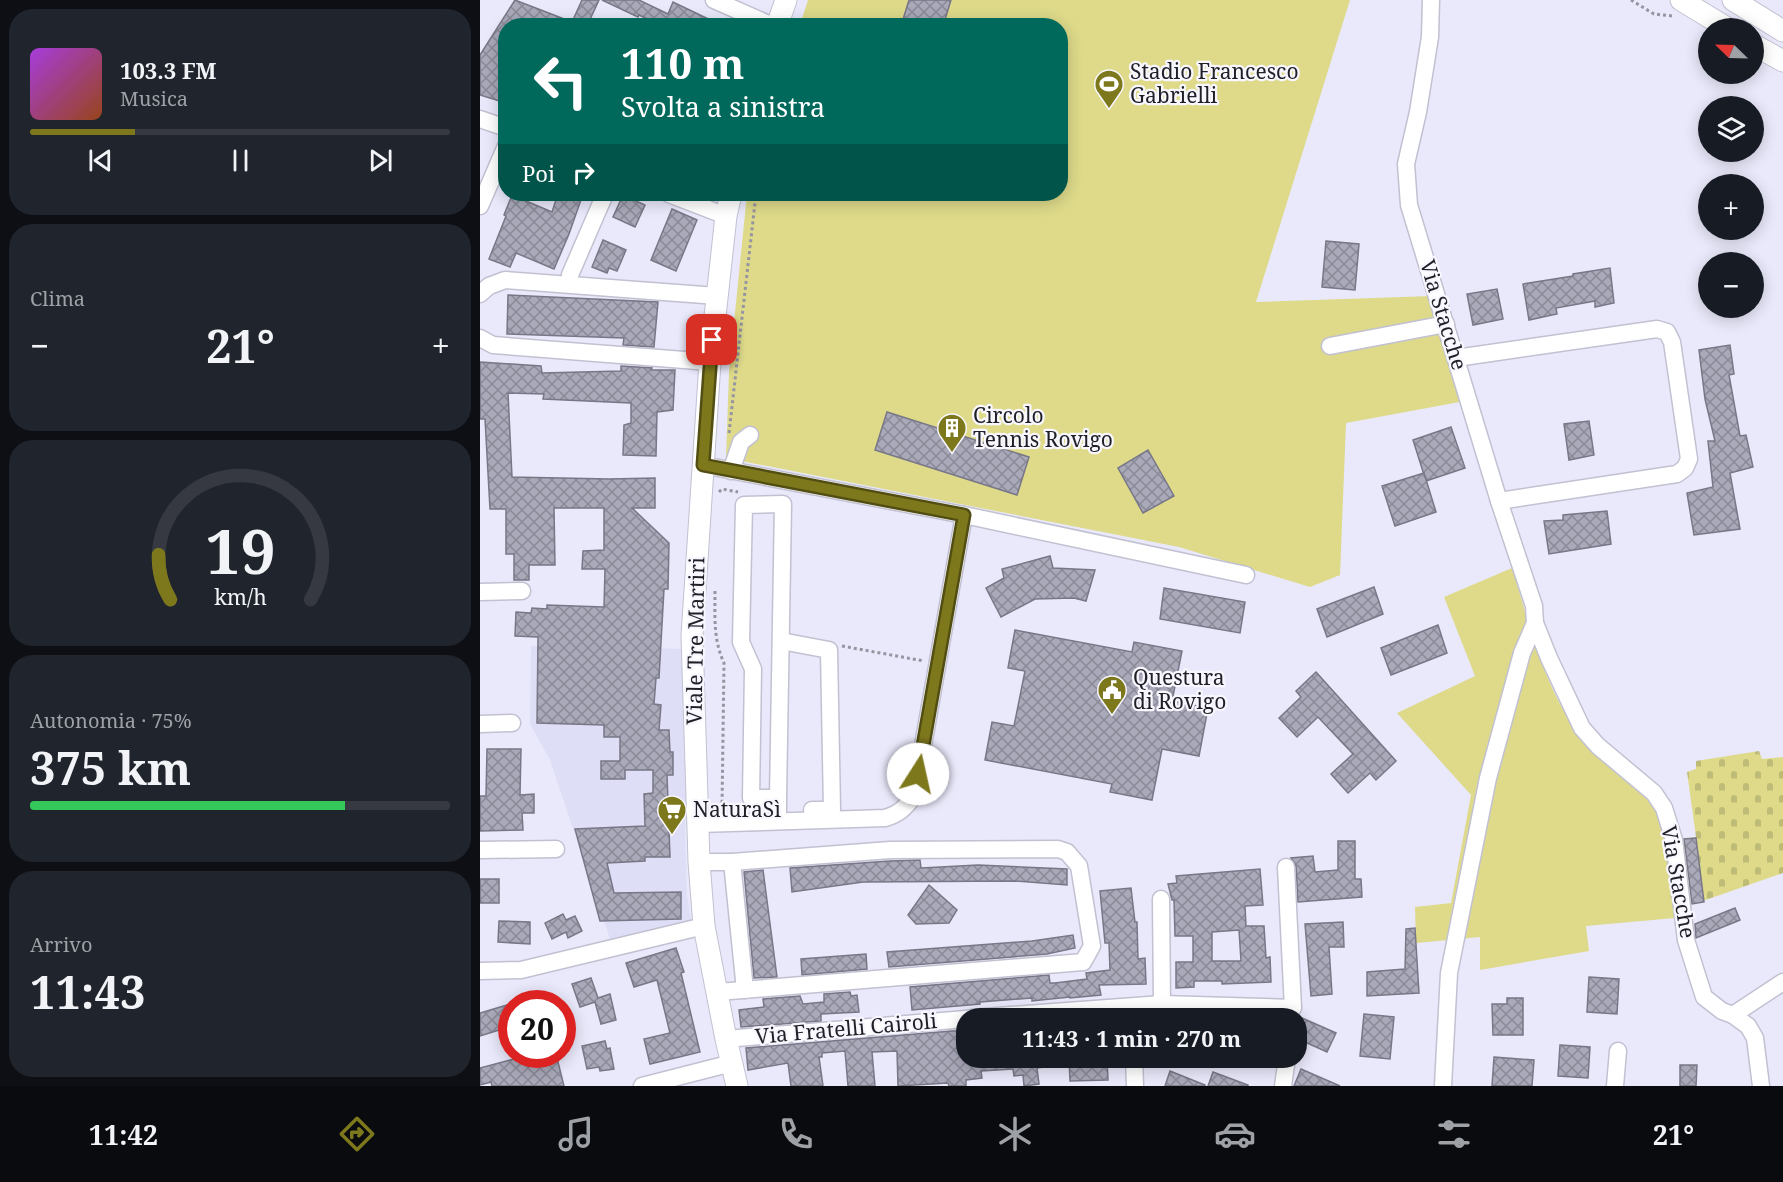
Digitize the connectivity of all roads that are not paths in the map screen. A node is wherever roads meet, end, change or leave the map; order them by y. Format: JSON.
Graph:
{"nodes":[{"id":1,"x":714,"y":0,"type":"edge"},
{"id":2,"x":786,"y":0,"type":"edge"},
{"id":3,"x":1431,"y":0,"type":"edge"},
{"id":4,"x":1733,"y":0,"type":"edge"},
{"id":5,"x":1680,"y":6,"type":"edge"},
{"id":6,"x":756,"y":18,"type":"edge"},
{"id":7,"x":778,"y":18,"type":"edge"},
{"id":8,"x":1706,"y":18,"type":"edge"},
{"id":9,"x":1783,"y":31,"type":"edge"},
{"id":10,"x":1764,"y":51,"type":"edge"},
{"id":11,"x":1783,"y":61,"type":"edge"},
{"id":12,"x":480,"y":118,"type":"edge"},
{"id":13,"x":498,"y":125,"type":"edge"},
{"id":14,"x":498,"y":164,"type":"edge"},
{"id":15,"x":602,"y":201,"type":"edge"},
{"id":16,"x":687,"y":201,"type":"edge"},
{"id":17,"x":729,"y":201,"type":"edge"},
{"id":18,"x":480,"y":206,"type":"edge"},
{"id":19,"x":726,"y":216,"type":"junction"},
{"id":20,"x":570,"y":275,"type":"dead end"},
{"id":21,"x":480,"y":294,"type":"edge"},
{"id":22,"x":717,"y":296,"type":"junction"},
{"id":23,"x":1446,"y":324,"type":"junction"},
{"id":24,"x":480,"y":338,"type":"edge"},
{"id":25,"x":1330,"y":346,"type":"dead end"},
{"id":26,"x":1456,"y":357,"type":"junction"},
{"id":27,"x":710,"y":362,"type":"junction"},
{"id":28,"x":750,"y":435,"type":"dead end"},
{"id":29,"x":703,"y":465,"type":"junction"},
{"id":30,"x":731,"y":471,"type":"junction"},
{"id":31,"x":775,"y":479,"type":"junction"},
{"id":32,"x":1499,"y":501,"type":"junction"},
{"id":33,"x":769,"y":504,"type":"junction"},
{"id":34,"x":964,"y":515,"type":"junction"},
{"id":35,"x":1246,"y":575,"type":"dead end"},
{"id":36,"x":522,"y":591,"type":"dead end"},
{"id":37,"x":480,"y":592,"type":"edge"},
{"id":38,"x":1534,"y":623,"type":"junction"},
{"id":39,"x":781,"y":641,"type":"junction"},
{"id":40,"x":512,"y":723,"type":"dead end"},
{"id":41,"x":480,"y":724,"type":"edge"},
{"id":42,"x":778,"y":809,"type":"junction"},
{"id":43,"x":698,"y":824,"type":"junction"},
{"id":44,"x":556,"y":849,"type":"dead end"},
{"id":45,"x":480,"y":850,"type":"edge"},
{"id":46,"x":699,"y":862,"type":"junction"},
{"id":47,"x":732,"y":862,"type":"junction"},
{"id":48,"x":1286,"y":867,"type":"dead end"},
{"id":49,"x":1161,"y":899,"type":"dead end"},
{"id":50,"x":705,"y":926,"type":"junction"},
{"id":51,"x":480,"y":971,"type":"edge"},
{"id":52,"x":1783,"y":982,"type":"edge"},
{"id":53,"x":745,"y":990,"type":"junction"},
{"id":54,"x":718,"y":992,"type":"junction"},
{"id":55,"x":1162,"y":1004,"type":"junction"},
{"id":56,"x":1148,"y":1008,"type":"edge"},
{"id":57,"x":1220,"y":1008,"type":"edge"},
{"id":58,"x":1293,"y":1008,"type":"edge"},
{"id":59,"x":1733,"y":1015,"type":"junction"},
{"id":60,"x":956,"y":1020,"type":"edge"},
{"id":61,"x":726,"y":1039,"type":"junction"},
{"id":62,"x":1618,"y":1051,"type":"dead end"},
{"id":63,"x":732,"y":1064,"type":"junction"},
{"id":64,"x":1134,"y":1068,"type":"edge"},
{"id":65,"x":1286,"y":1068,"type":"edge"},
{"id":66,"x":642,"y":1086,"type":"edge"},
{"id":67,"x":737,"y":1086,"type":"edge"},
{"id":68,"x":1135,"y":1086,"type":"edge"},
{"id":69,"x":1283,"y":1086,"type":"edge"},
{"id":70,"x":1443,"y":1086,"type":"edge"},
{"id":71,"x":1616,"y":1086,"type":"edge"},
{"id":72,"x":1761,"y":1086,"type":"edge"}],
"edges":[{"from":1,"to":6,"type":"street"},
{"from":2,"to":7,"type":"main road"},
{"from":3,"to":23,"type":"street","name":"Via Stacche"},
{"from":4,"to":9,"type":"main road"},
{"from":5,"to":8,"type":"main road"},
{"from":10,"to":11,"type":"main road"},
{"from":12,"to":13,"type":"street"},
{"from":14,"to":18,"type":"street"},
{"from":15,"to":20,"type":"street"},
{"from":16,"to":19,"type":"street"},
{"from":17,"to":19,"type":"main road","name":"Viale Tre Martiri"},
{"from":19,"to":22,"type":"main road","name":"Viale Tre Martiri"},
{"from":21,"to":22,"type":"street"},
{"from":22,"to":27,"type":"main road","name":"Viale Tre Martiri"},
{"from":23,"to":25,"type":"street"},
{"from":23,"to":26,"type":"street","name":"Via Stacche"},
{"from":24,"to":27,"type":"street"},
{"from":26,"to":32,"type":"street","name":"Via Stacche"},
{"from":26,"to":32,"type":"street"},
{"from":27,"to":29,"type":"main road","name":"Viale Tre Martiri"},
{"from":28,"to":30,"type":"street"},
{"from":29,"to":30,"type":"street"},
{"from":29,"to":43,"type":"main road","name":"Viale Tre Martiri"},
{"from":30,"to":31,"type":"street"},
{"from":31,"to":33,"type":"street"},
{"from":31,"to":34,"type":"street"},
{"from":32,"to":38,"type":"street","name":"Via Stacche"},
{"from":33,"to":39,"type":"street"},
{"from":33,"to":42,"type":"street"},
{"from":34,"to":35,"type":"street"},
{"from":34,"to":42,"type":"street"},
{"from":36,"to":37,"type":"street"},
{"from":38,"to":59,"type":"street","name":"Via Stacche"},
{"from":38,"to":70,"type":"street","name":"Via Stacche"},
{"from":39,"to":42,"type":"street"},
{"from":39,"to":42,"type":"street"},
{"from":40,"to":41,"type":"street"},
{"from":42,"to":43,"type":"street"},
{"from":43,"to":46,"type":"main road","name":"Viale Tre Martiri"},
{"from":44,"to":45,"type":"street"},
{"from":46,"to":47,"type":"street"},
{"from":46,"to":50,"type":"main road","name":"Viale Tre Martiri"},
{"from":47,"to":53,"type":"street"},
{"from":47,"to":53,"type":"street"},
{"from":48,"to":58,"type":"street"},
{"from":49,"to":55,"type":"street"},
{"from":50,"to":51,"type":"street"},
{"from":50,"to":54,"type":"main road","name":"Viale Tre Martiri"},
{"from":52,"to":59,"type":"street"},
{"from":53,"to":54,"type":"street"},
{"from":54,"to":61,"type":"main road","name":"Viale Tre Martiri"},
{"from":55,"to":56,"type":"street"},
{"from":55,"to":57,"type":"street"},
{"from":59,"to":72,"type":"street","name":"Via Stacche"},
{"from":60,"to":61,"type":"street","name":"Via Fratelli Cairoli"},
{"from":61,"to":63,"type":"main road","name":"Viale Tre Martiri"},
{"from":62,"to":71,"type":"street"},
{"from":63,"to":66,"type":"street"},
{"from":63,"to":67,"type":"main road","name":"Viale Tre Martiri"},
{"from":64,"to":68,"type":"street"},
{"from":65,"to":69,"type":"street"}]}
